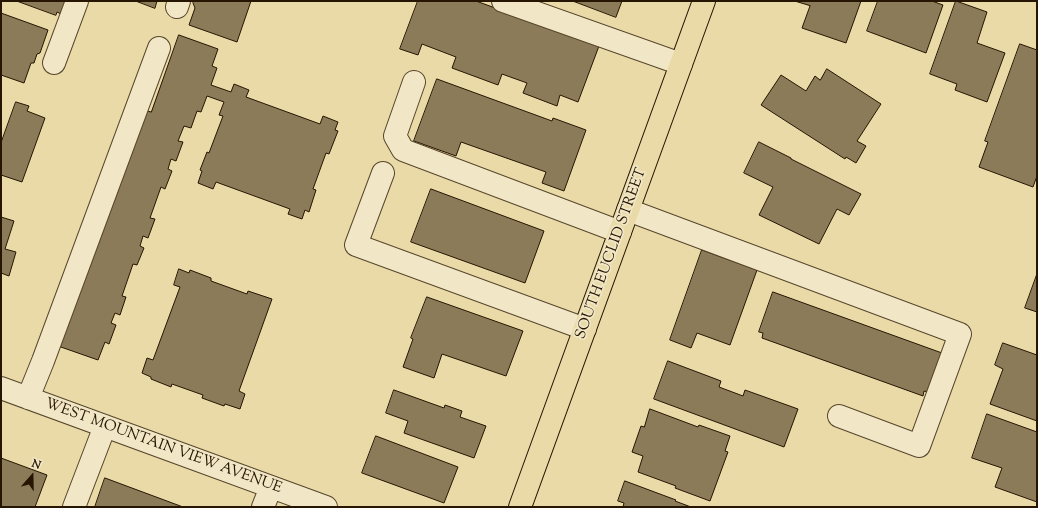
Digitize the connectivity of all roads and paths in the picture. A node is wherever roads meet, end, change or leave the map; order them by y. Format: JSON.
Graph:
{"nodes":[{"id":1,"x":76,"y":1,"type":"edge"},
{"id":2,"x":503,"y":1,"type":"edge"},
{"id":3,"x":704,"y":1,"type":"edge"},
{"id":4,"x":159,"y":48,"type":"dead end"},
{"id":5,"x":54,"y":63,"type":"dead end"},
{"id":6,"x":681,"y":64,"type":"junction"},
{"id":7,"x":414,"y":82,"type":"dead end"},
{"id":8,"x":383,"y":173,"type":"dead end"},
{"id":9,"x":628,"y":210,"type":"junction"},
{"id":10,"x":620,"y":232,"type":"junction"},
{"id":11,"x":585,"y":329,"type":"junction"},
{"id":12,"x":1,"y":388,"type":"edge"},
{"id":13,"x":28,"y":398,"type":"junction"},
{"id":14,"x":838,"y":416,"type":"dead end"},
{"id":15,"x":105,"y":426,"type":"junction"},
{"id":16,"x":271,"y":487,"type":"junction"},
{"id":17,"x":74,"y":507,"type":"edge"},
{"id":18,"x":263,"y":507,"type":"edge"},
{"id":19,"x":326,"y":507,"type":"edge"},
{"id":20,"x":520,"y":507,"type":"edge"}],
"edges":[{"from":1,"to":5,"type":"street"},
{"from":2,"to":6,"type":"street"},
{"from":3,"to":6,"type":"main road","name":"SOUTH EUCLID STREET"},
{"from":4,"to":13,"type":"street"},
{"from":6,"to":9,"type":"main road","name":"SOUTH EUCLID STREET"},
{"from":7,"to":10,"type":"street"},
{"from":8,"to":11,"type":"street"},
{"from":9,"to":10,"type":"main road","name":"SOUTH EUCLID STREET"},
{"from":9,"to":14,"type":"street"},
{"from":10,"to":11,"type":"main road","name":"SOUTH EUCLID STREET"},
{"from":11,"to":20,"type":"main road","name":"SOUTH EUCLID STREET"},
{"from":12,"to":13,"type":"street","name":"WEST MOUNTAIN VIEW AVENUE"},
{"from":13,"to":15,"type":"street","name":"WEST MOUNTAIN VIEW AVENUE"},
{"from":15,"to":16,"type":"street","name":"WEST MOUNTAIN VIEW AVENUE"},
{"from":15,"to":17,"type":"street"},
{"from":16,"to":18,"type":"street"},
{"from":16,"to":19,"type":"street","name":"WEST MOUNTAIN VIEW AVENUE"}]}
